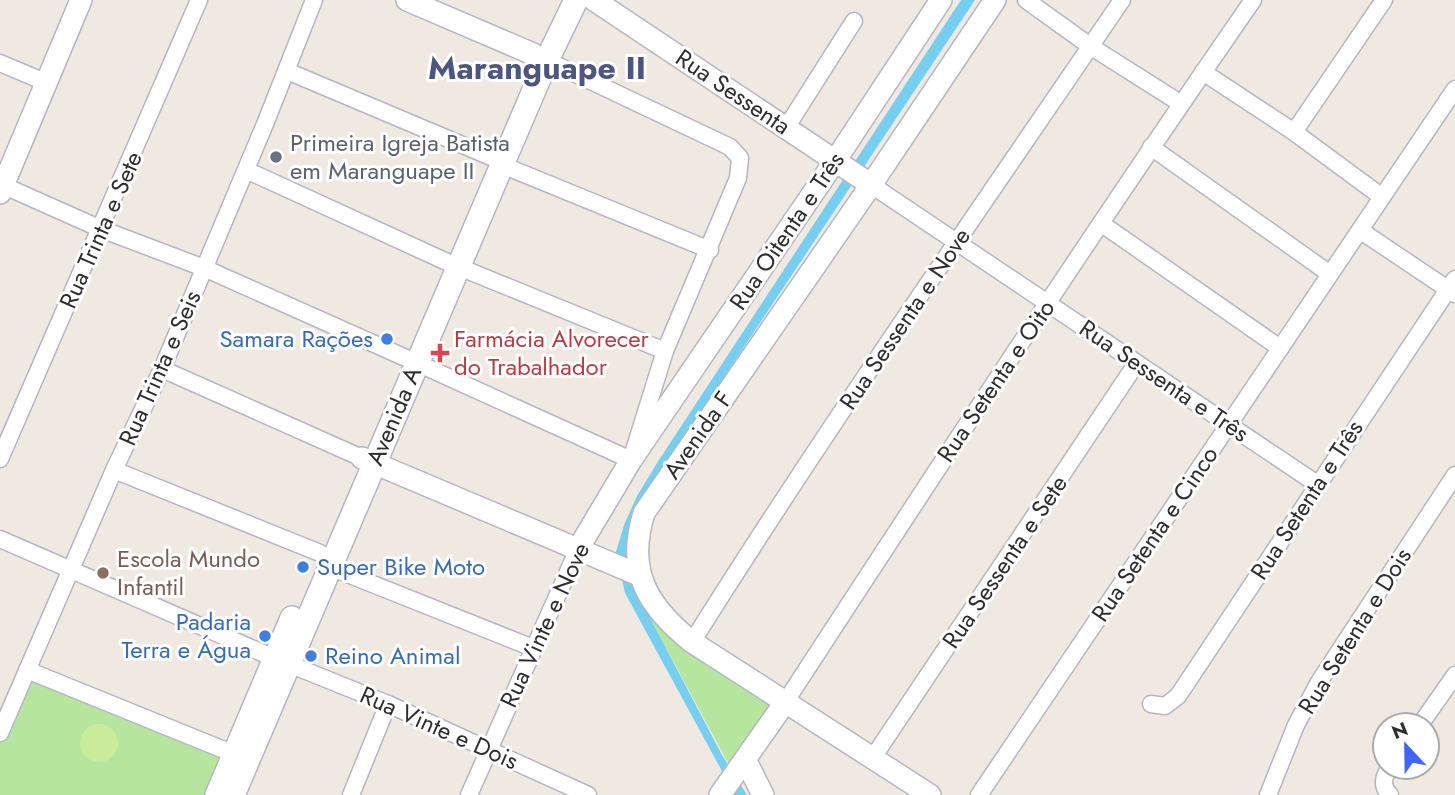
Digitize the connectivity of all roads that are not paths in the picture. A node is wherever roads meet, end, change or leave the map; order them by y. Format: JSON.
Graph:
{"nodes":[{"id":1,"x":81,"y":0,"type":"edge"},
{"id":2,"x":199,"y":0,"type":"edge"},
{"id":3,"x":314,"y":0,"type":"edge"},
{"id":4,"x":407,"y":0,"type":"edge"},
{"id":5,"x":558,"y":0,"type":"edge"},
{"id":6,"x":576,"y":0,"type":"edge"},
{"id":7,"x":594,"y":0,"type":"edge"},
{"id":8,"x":941,"y":0,"type":"edge"},
{"id":9,"x":995,"y":0,"type":"edge"},
{"id":10,"x":1026,"y":0,"type":"edge"},
{"id":11,"x":1122,"y":0,"type":"edge"},
{"id":12,"x":1253,"y":0,"type":"edge"},
{"id":13,"x":1384,"y":0,"type":"edge"},
{"id":14,"x":430,"y":4,"type":"edge"},
{"id":15,"x":855,"y":21,"type":"dead end"},
{"id":16,"x":1090,"y":46,"type":"junction"},
{"id":17,"x":540,"y":57,"type":"junction"},
{"id":18,"x":0,"y":63,"type":"edge"},
{"id":19,"x":287,"y":71,"type":"junction"},
{"id":20,"x":1203,"y":72,"type":"junction"},
{"id":21,"x":46,"y":82,"type":"junction"},
{"id":22,"x":1455,"y":89,"type":"edge"},
{"id":23,"x":1180,"y":103,"type":"junction"},
{"id":24,"x":786,"y":128,"type":"junction"},
{"id":25,"x":1294,"y":132,"type":"junction"},
{"id":26,"x":1151,"y":147,"type":"junction"},
{"id":27,"x":496,"y":161,"type":"junction"},
{"id":28,"x":839,"y":163,"type":"junction"},
{"id":29,"x":246,"y":170,"type":"junction"},
{"id":30,"x":869,"y":184,"type":"junction"},
{"id":31,"x":1,"y":187,"type":"edge"},
{"id":32,"x":1382,"y":197,"type":"junction"},
{"id":33,"x":1102,"y":224,"type":"junction"},
{"id":34,"x":102,"y":229,"type":"junction"},
{"id":35,"x":1361,"y":231,"type":"junction"},
{"id":36,"x":956,"y":242,"type":"junction"},
{"id":37,"x":710,"y":250,"type":"junction"},
{"id":38,"x":453,"y":265,"type":"junction"},
{"id":39,"x":204,"y":268,"type":"junction"},
{"id":40,"x":1330,"y":274,"type":"junction"},
{"id":41,"x":1453,"y":287,"type":"edge"},
{"id":42,"x":1049,"y":304,"type":"junction"},
{"id":43,"x":1280,"y":348,"type":"junction"},
{"id":44,"x":665,"y":351,"type":"junction"},
{"id":45,"x":411,"y":360,"type":"junction"},
{"id":46,"x":1136,"y":364,"type":"junction"},
{"id":47,"x":162,"y":369,"type":"junction"},
{"id":48,"x":1228,"y":426,"type":"junction"},
{"id":49,"x":0,"y":459,"type":"edge"},
{"id":50,"x":631,"y":460,"type":"junction"},
{"id":51,"x":368,"y":461,"type":"junction"},
{"id":52,"x":114,"y":470,"type":"junction"},
{"id":53,"x":1455,"y":475,"type":"edge"},
{"id":54,"x":1317,"y":484,"type":"junction"},
{"id":55,"x":0,"y":539,"type":"edge"},
{"id":56,"x":578,"y":549,"type":"junction"},
{"id":57,"x":325,"y":560,"type":"junction"},
{"id":58,"x":72,"y":569,"type":"junction"},
{"id":59,"x":635,"y":573,"type":"junction"},
{"id":60,"x":692,"y":642,"type":"junction"},
{"id":61,"x":533,"y":648,"type":"junction"},
{"id":62,"x":282,"y":661,"type":"junction"},
{"id":63,"x":27,"y":670,"type":"junction"},
{"id":64,"x":1455,"y":675,"type":"edge"},
{"id":65,"x":786,"y":701,"type":"junction"},
{"id":66,"x":388,"y":704,"type":"junction"},
{"id":67,"x":1151,"y":704,"type":"dead end"},
{"id":68,"x":1430,"y":711,"type":"edge"},
{"id":69,"x":0,"y":733,"type":"edge"},
{"id":70,"x":489,"y":750,"type":"junction"},
{"id":71,"x":233,"y":754,"type":"junction"},
{"id":72,"x":872,"y":759,"type":"junction"},
{"id":73,"x":745,"y":763,"type":"junction"},
{"id":74,"x":724,"y":791,"type":"edge"},
{"id":75,"x":217,"y":795,"type":"edge"},
{"id":76,"x":233,"y":795,"type":"edge"},
{"id":77,"x":351,"y":795,"type":"edge"},
{"id":78,"x":469,"y":795,"type":"edge"},
{"id":79,"x":587,"y":795,"type":"edge"},
{"id":80,"x":763,"y":795,"type":"edge"},
{"id":81,"x":930,"y":795,"type":"edge"},
{"id":82,"x":979,"y":795,"type":"edge"},
{"id":83,"x":1268,"y":795,"type":"edge"}],
"edges":[{"from":1,"to":21,"type":"street"},
{"from":2,"to":34,"type":"street","name":"Rua Trinta e Sete"},
{"from":3,"to":19,"type":"street","name":"Rua Trinta e Seis"},
{"from":4,"to":14,"type":"street"},
{"from":5,"to":17,"type":"main road","name":"Avenida A"},
{"from":6,"to":17,"type":"main road","name":"Avenida A"},
{"from":7,"to":24,"type":"street","name":"Rua Sessenta"},
{"from":8,"to":28,"type":"street","name":"Rua Oitenta e Três"},
{"from":9,"to":30,"type":"street","name":"Avenida F"},
{"from":10,"to":16,"type":"street"},
{"from":11,"to":16,"type":"street","name":"Rua Sessenta e Nove"},
{"from":12,"to":20,"type":"street","name":"Rua Setenta e Oito"},
{"from":13,"to":25,"type":"street"},
{"from":14,"to":17,"type":"street"},
{"from":15,"to":24,"type":"street"},
{"from":16,"to":23,"type":"street"},
{"from":16,"to":36,"type":"street","name":"Rua Sessenta e Nove"},
{"from":17,"to":27,"type":"main road","name":"Avenida A"},
{"from":17,"to":37,"type":"street"},
{"from":18,"to":21,"type":"street"},
{"from":19,"to":27,"type":"street"},
{"from":19,"to":29,"type":"street","name":"Rua Trinta e Seis"},
{"from":20,"to":23,"type":"street","name":"Rua Setenta e Oito"},
{"from":20,"to":25,"type":"street"},
{"from":21,"to":31,"type":"street"},
{"from":22,"to":32,"type":"street","name":"Rua Setenta e Cinco"},
{"from":23,"to":26,"type":"street","name":"Rua Setenta e Oito"},
{"from":24,"to":28,"type":"street","name":"Rua Sessenta"},
{"from":25,"to":32,"type":"street"},
{"from":26,"to":33,"type":"street","name":"Rua Setenta e Oito"},
{"from":26,"to":40,"type":"street"},
{"from":27,"to":37,"type":"street"},
{"from":27,"to":38,"type":"main road","name":"Avenida A"},
{"from":28,"to":30,"type":"street","name":"Rua Sessenta"},
{"from":28,"to":50,"type":"street","name":"Rua Oitenta e Três"},
{"from":29,"to":38,"type":"street"},
{"from":29,"to":39,"type":"street","name":"Rua Trinta e Seis"},
{"from":30,"to":36,"type":"street","name":"Rua Sessenta e Três"},
{"from":30,"to":59,"type":"street","name":"Avenida F"},
{"from":31,"to":34,"type":"street"},
{"from":32,"to":35,"type":"street","name":"Rua Setenta e Cinco"},
{"from":33,"to":42,"type":"street","name":"Rua Setenta e Oito"},
{"from":33,"to":43,"type":"street"},
{"from":34,"to":39,"type":"street"},
{"from":34,"to":49,"type":"street","name":"Rua Trinta e Sete"},
{"from":35,"to":40,"type":"street","name":"Rua Setenta e Cinco"},
{"from":35,"to":41,"type":"street"},
{"from":36,"to":42,"type":"street","name":"Rua Sessenta e Três"},
{"from":36,"to":60,"type":"street","name":"Rua Sessenta e Nove"},
{"from":37,"to":44,"type":"street"},
{"from":38,"to":44,"type":"street"},
{"from":38,"to":45,"type":"main road","name":"Avenida A"},
{"from":39,"to":45,"type":"street"},
{"from":39,"to":47,"type":"street","name":"Rua Trinta e Seis"},
{"from":40,"to":43,"type":"street","name":"Rua Setenta e Cinco"},
{"from":41,"to":54,"type":"street","name":"Rua Setenta e Três"},
{"from":42,"to":46,"type":"street","name":"Rua Sessenta e Três"},
{"from":42,"to":65,"type":"street","name":"Rua Setenta e Oito"},
{"from":43,"to":48,"type":"street","name":"Rua Setenta e Cinco"},
{"from":44,"to":50,"type":"street"},
{"from":45,"to":50,"type":"street"},
{"from":45,"to":51,"type":"main road","name":"Avenida A"},
{"from":46,"to":48,"type":"street","name":"Rua Sessenta e Três"},
{"from":46,"to":72,"type":"street","name":"Rua Sessenta e Sete"},
{"from":47,"to":51,"type":"street"},
{"from":47,"to":52,"type":"street","name":"Rua Trinta e Seis"},
{"from":48,"to":54,"type":"street","name":"Rua Sessenta e Três"},
{"from":48,"to":82,"type":"street","name":"Rua Setenta e Cinco"},
{"from":50,"to":56,"type":"street","name":"Rua Vinte e Nove"},
{"from":51,"to":56,"type":"street"},
{"from":51,"to":57,"type":"main road","name":"Avenida A"},
{"from":52,"to":57,"type":"street"},
{"from":52,"to":58,"type":"street","name":"Rua Trinta e Seis"},
{"from":53,"to":83,"type":"street","name":"Rua Setenta e Dois"},
{"from":54,"to":67,"type":"street","name":"Rua Setenta e Três"},
{"from":55,"to":58,"type":"street","name":"Rua Vinte e Dois"},
{"from":56,"to":59,"type":"street"},
{"from":56,"to":61,"type":"street","name":"Rua Vinte e Nove"},
{"from":57,"to":61,"type":"street"},
{"from":57,"to":62,"type":"main road","name":"Avenida A"},
{"from":58,"to":62,"type":"street","name":"Rua Vinte e Dois"},
{"from":58,"to":63,"type":"street","name":"Rua Trinta e Seis"},
{"from":59,"to":60,"type":"street","name":"Avenida F"},
{"from":60,"to":65,"type":"street","name":"Avenida F"},
{"from":61,"to":70,"type":"street","name":"Rua Vinte e Nove"},
{"from":62,"to":66,"type":"street","name":"Rua Vinte e Dois"},
{"from":62,"to":71,"type":"main road","name":"Avenida A"},
{"from":62,"to":76,"type":"main road","name":"Avenida A"},
{"from":63,"to":69,"type":"street","name":"Rua Trinta e Seis"},
{"from":63,"to":71,"type":"street"},
{"from":64,"to":68,"type":"street"},
{"from":65,"to":72,"type":"street","name":"Avenida F"},
{"from":65,"to":73,"type":"street","name":"Rua Setenta e Oito"},
{"from":66,"to":70,"type":"street","name":"Rua Vinte e Dois"},
{"from":66,"to":77,"type":"street"},
{"from":70,"to":78,"type":"street","name":"Rua Vinte e Nove"},
{"from":70,"to":79,"type":"street","name":"Rua Vinte e Dois"},
{"from":71,"to":75,"type":"main road","name":"Avenida A"},
{"from":72,"to":81,"type":"street","name":"Avenida F"},
{"from":73,"to":74,"type":"street","name":"Rua Setenta e Oito"},
{"from":73,"to":80,"type":"street"}]}
